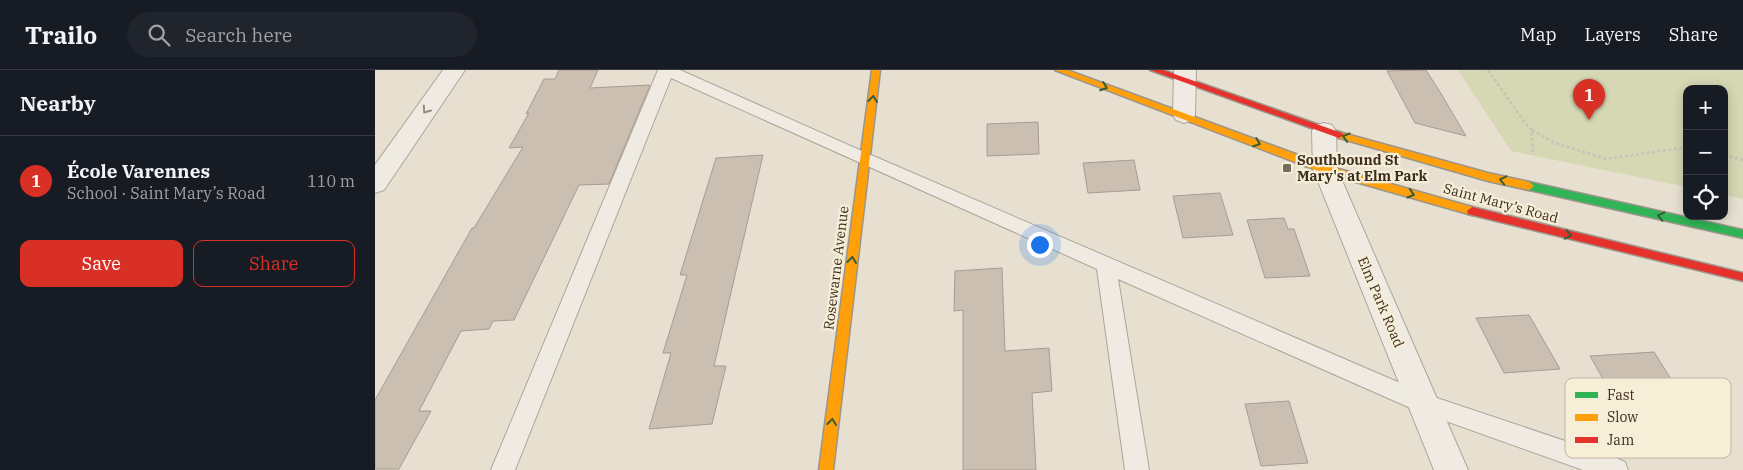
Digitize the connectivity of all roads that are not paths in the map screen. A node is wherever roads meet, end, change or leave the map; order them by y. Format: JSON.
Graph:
{"nodes":[{"id":1,"x":454,"y":70,"type":"edge"},
{"id":2,"x":667,"y":70,"type":"edge"},
{"id":3,"x":876,"y":70,"type":"edge"},
{"id":4,"x":1059,"y":70,"type":"edge"},
{"id":5,"x":1154,"y":70,"type":"edge"},
{"id":6,"x":1185,"y":75,"type":"edge"},
{"id":7,"x":1184,"y":116,"type":"junction"},
{"id":8,"x":1324,"y":131,"type":"junction"},
{"id":9,"x":865,"y":159,"type":"junction"},
{"id":10,"x":1325,"y":170,"type":"junction"},
{"id":11,"x":375,"y":184,"type":"edge"},
{"id":12,"x":1743,"y":234,"type":"edge"},
{"id":13,"x":1106,"y":264,"type":"junction"},
{"id":14,"x":1743,"y":277,"type":"edge"},
{"id":15,"x":1423,"y":403,"type":"junction"},
{"id":16,"x":1565,"y":452,"type":"edge"},
{"id":17,"x":1581,"y":458,"type":"edge"},
{"id":18,"x":503,"y":470,"type":"edge"},
{"id":19,"x":827,"y":470,"type":"edge"},
{"id":20,"x":1137,"y":470,"type":"edge"},
{"id":21,"x":1451,"y":470,"type":"edge"},
{"id":22,"x":1616,"y":470,"type":"edge"}],
"edges":[{"from":1,"to":11,"type":"street","one_way":true},
{"from":2,"to":9,"type":"lane"},
{"from":2,"to":18,"type":"lane"},
{"from":9,"to":3,"type":"main road","name":"Rosewarne Avenue","one_way":true},
{"from":4,"to":7,"type":"main road","name":"Saint Mary’s Road","one_way":true},
{"from":5,"to":6,"type":"main road","name":"Saint Mary’s Road"},
{"from":6,"to":7,"type":"street"},
{"from":6,"to":8,"type":"main road","name":"Saint Mary’s Road"},
{"from":7,"to":10,"type":"main road","name":"Saint Mary’s Road","one_way":true},
{"from":8,"to":10,"type":"street","name":"Elm Park Road"},
{"from":12,"to":8,"type":"main road","name":"Saint Mary’s Road","one_way":true},
{"from":9,"to":13,"type":"lane"},
{"from":19,"to":9,"type":"main road","name":"Rosewarne Avenue","one_way":true},
{"from":10,"to":14,"type":"main road","name":"Saint Mary’s Road","one_way":true},
{"from":10,"to":15,"type":"street","name":"Elm Park Road"},
{"from":13,"to":15,"type":"lane"},
{"from":13,"to":20,"type":"lane"},
{"from":15,"to":16,"type":"lane"},
{"from":15,"to":21,"type":"street","name":"Elm Park Road"},
{"from":17,"to":22,"type":"lane"}]}
